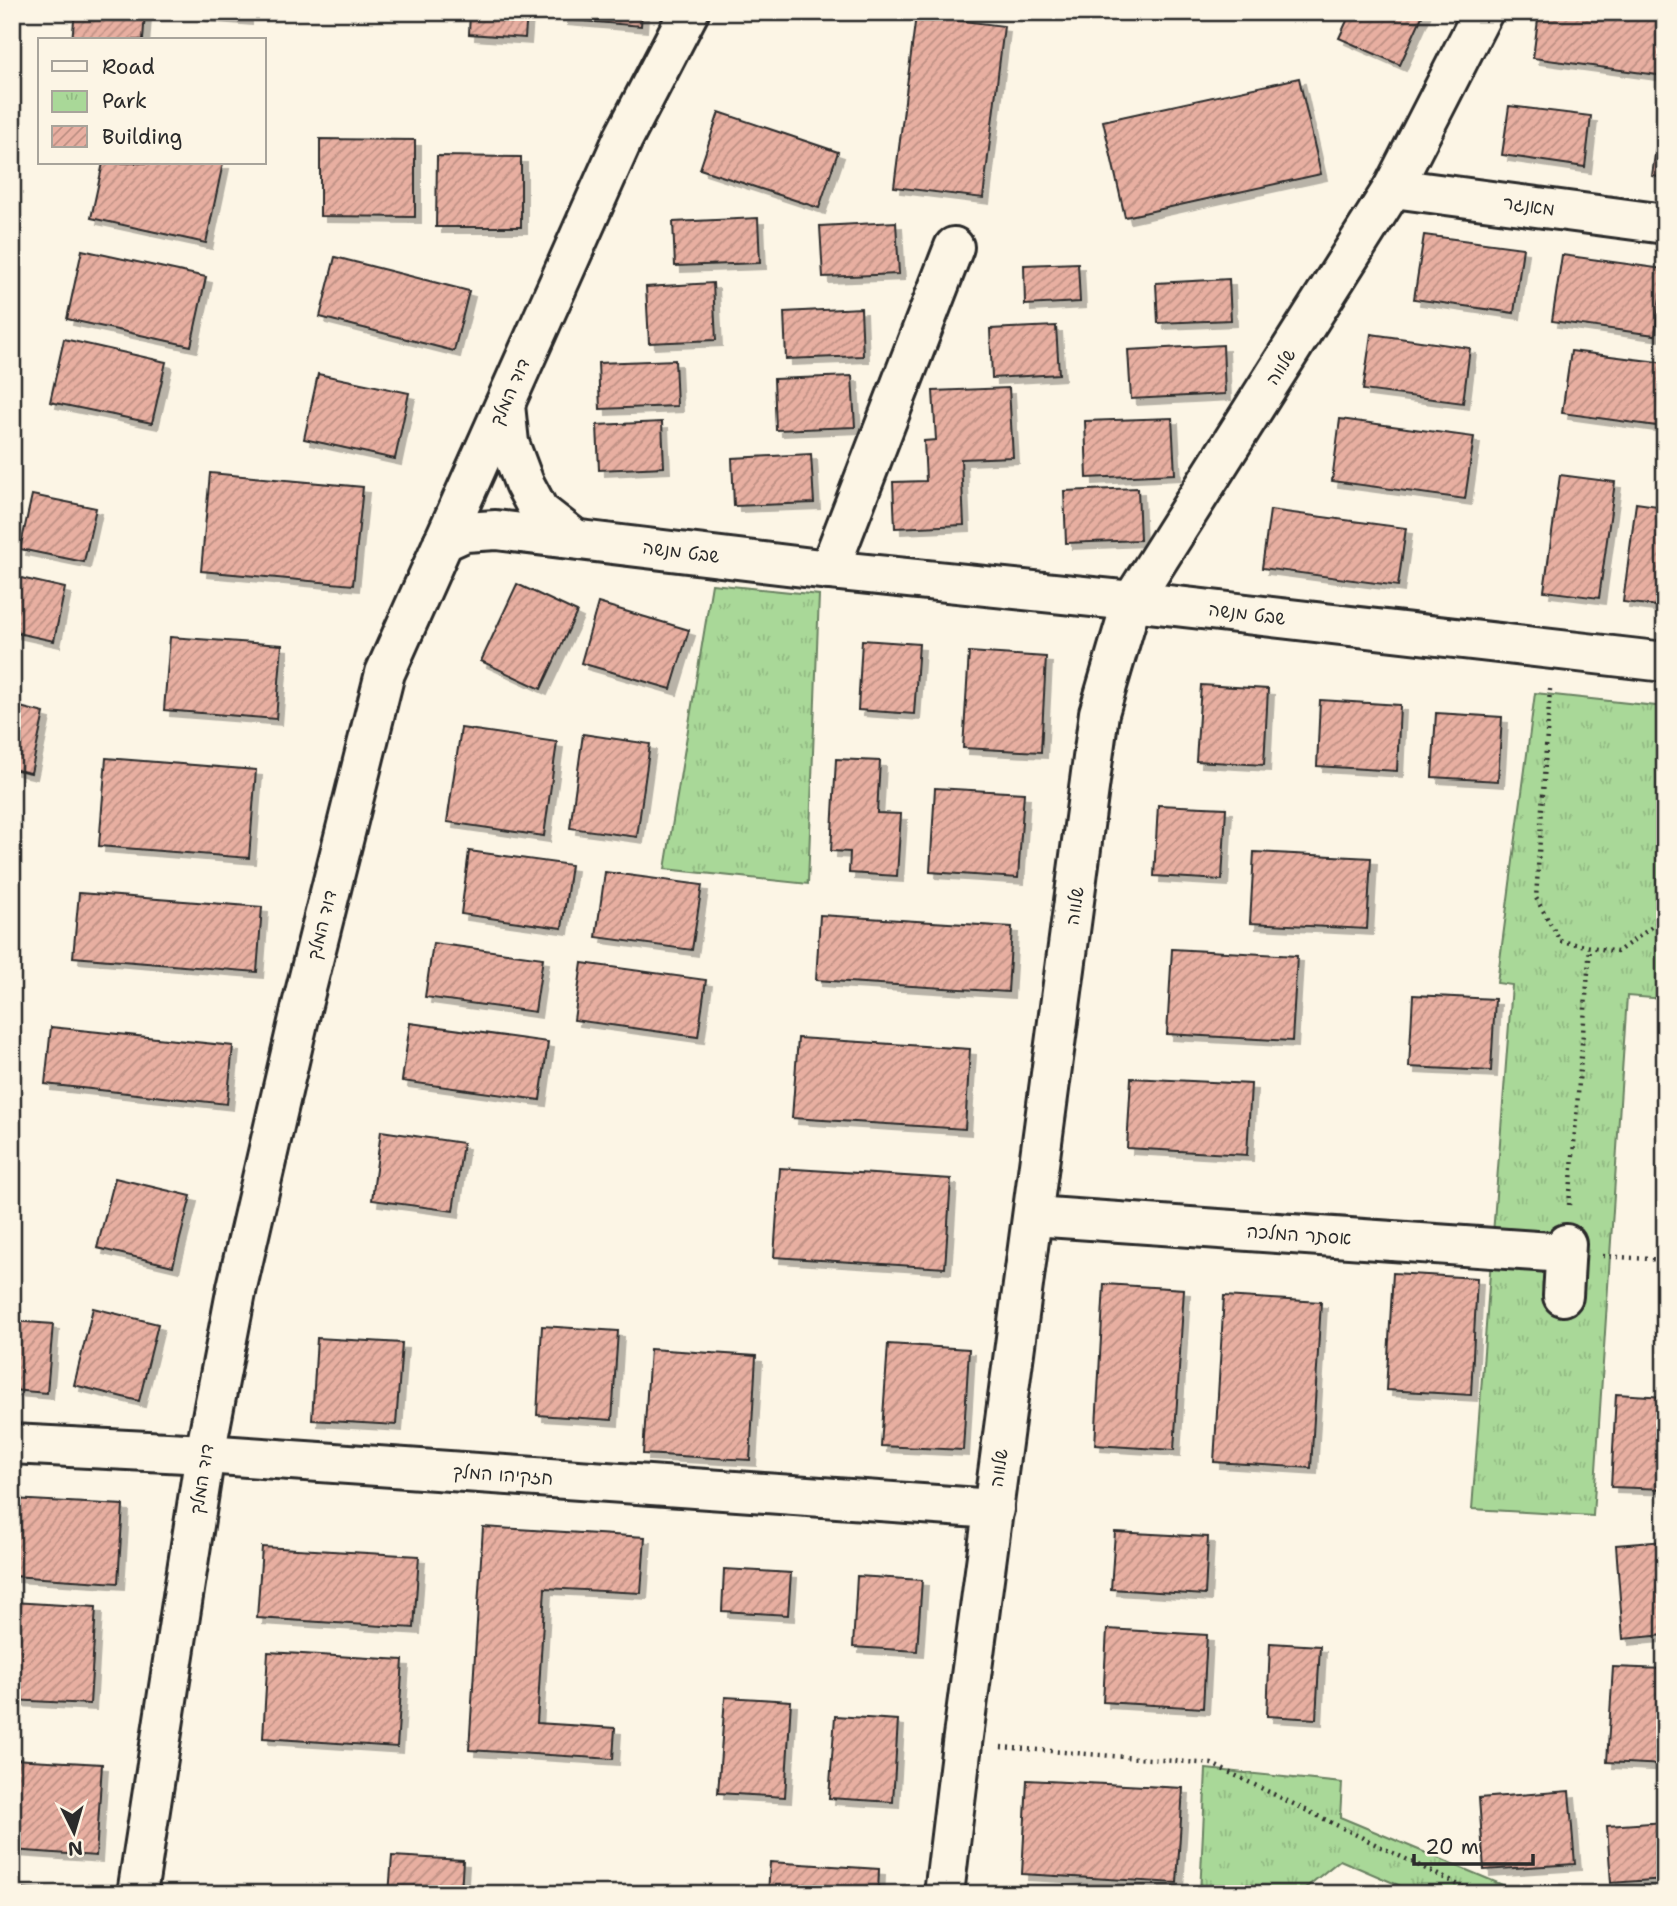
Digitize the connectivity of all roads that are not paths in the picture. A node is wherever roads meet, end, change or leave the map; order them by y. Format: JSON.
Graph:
{"nodes":[{"id":1,"x":689,"y":12,"type":"edge"},
{"id":2,"x":1483,"y":12,"type":"edge"},
{"id":3,"x":1394,"y":188,"type":"junction"},
{"id":4,"x":1665,"y":224,"type":"edge"},
{"id":5,"x":954,"y":247,"type":"dead end"},
{"id":6,"x":505,"y":405,"type":"junction"},
{"id":7,"x":575,"y":539,"type":"junction"},
{"id":8,"x":443,"y":542,"type":"junction"},
{"id":9,"x":829,"y":570,"type":"junction"},
{"id":10,"x":1132,"y":601,"type":"junction"},
{"id":11,"x":1665,"y":662,"type":"edge"},
{"id":12,"x":1033,"y":1216,"type":"junction"},
{"id":13,"x":1563,"y":1296,"type":"dead end"},
{"id":14,"x":12,"y":1444,"type":"edge"},
{"id":15,"x":205,"y":1454,"type":"junction"},
{"id":16,"x":994,"y":1509,"type":"junction"},
{"id":17,"x":137,"y":1894,"type":"edge"},
{"id":18,"x":944,"y":1894,"type":"edge"}],
"edges":[{"from":1,"to":6,"type":"street","name":"דוד המלך"},
{"from":2,"to":3,"type":"street","name":"שלווה"},
{"from":3,"to":4,"type":"street","name":"מאנגר"},
{"from":3,"to":10,"type":"street","name":"שלווה"},
{"from":5,"to":9,"type":"street"},
{"from":6,"to":7,"type":"street"},
{"from":6,"to":8,"type":"street","name":"דוד המלך"},
{"from":7,"to":8,"type":"street","name":"שבט מנשה"},
{"from":7,"to":9,"type":"street","name":"שבט מנשה"},
{"from":8,"to":15,"type":"street","name":"דוד המלך"},
{"from":9,"to":10,"type":"street","name":"שבט מנשה"},
{"from":10,"to":11,"type":"street","name":"שבט מנשה"},
{"from":10,"to":12,"type":"street","name":"שלווה"},
{"from":12,"to":13,"type":"street","name":"אסתר המלכה"},
{"from":12,"to":16,"type":"street","name":"שלווה"},
{"from":14,"to":15,"type":"street","name":"חזקיהו המלך"},
{"from":15,"to":16,"type":"street","name":"חזקיהו המלך"},
{"from":15,"to":17,"type":"street","name":"דוד המלך"},
{"from":16,"to":18,"type":"street","name":"שלווה"}]}
